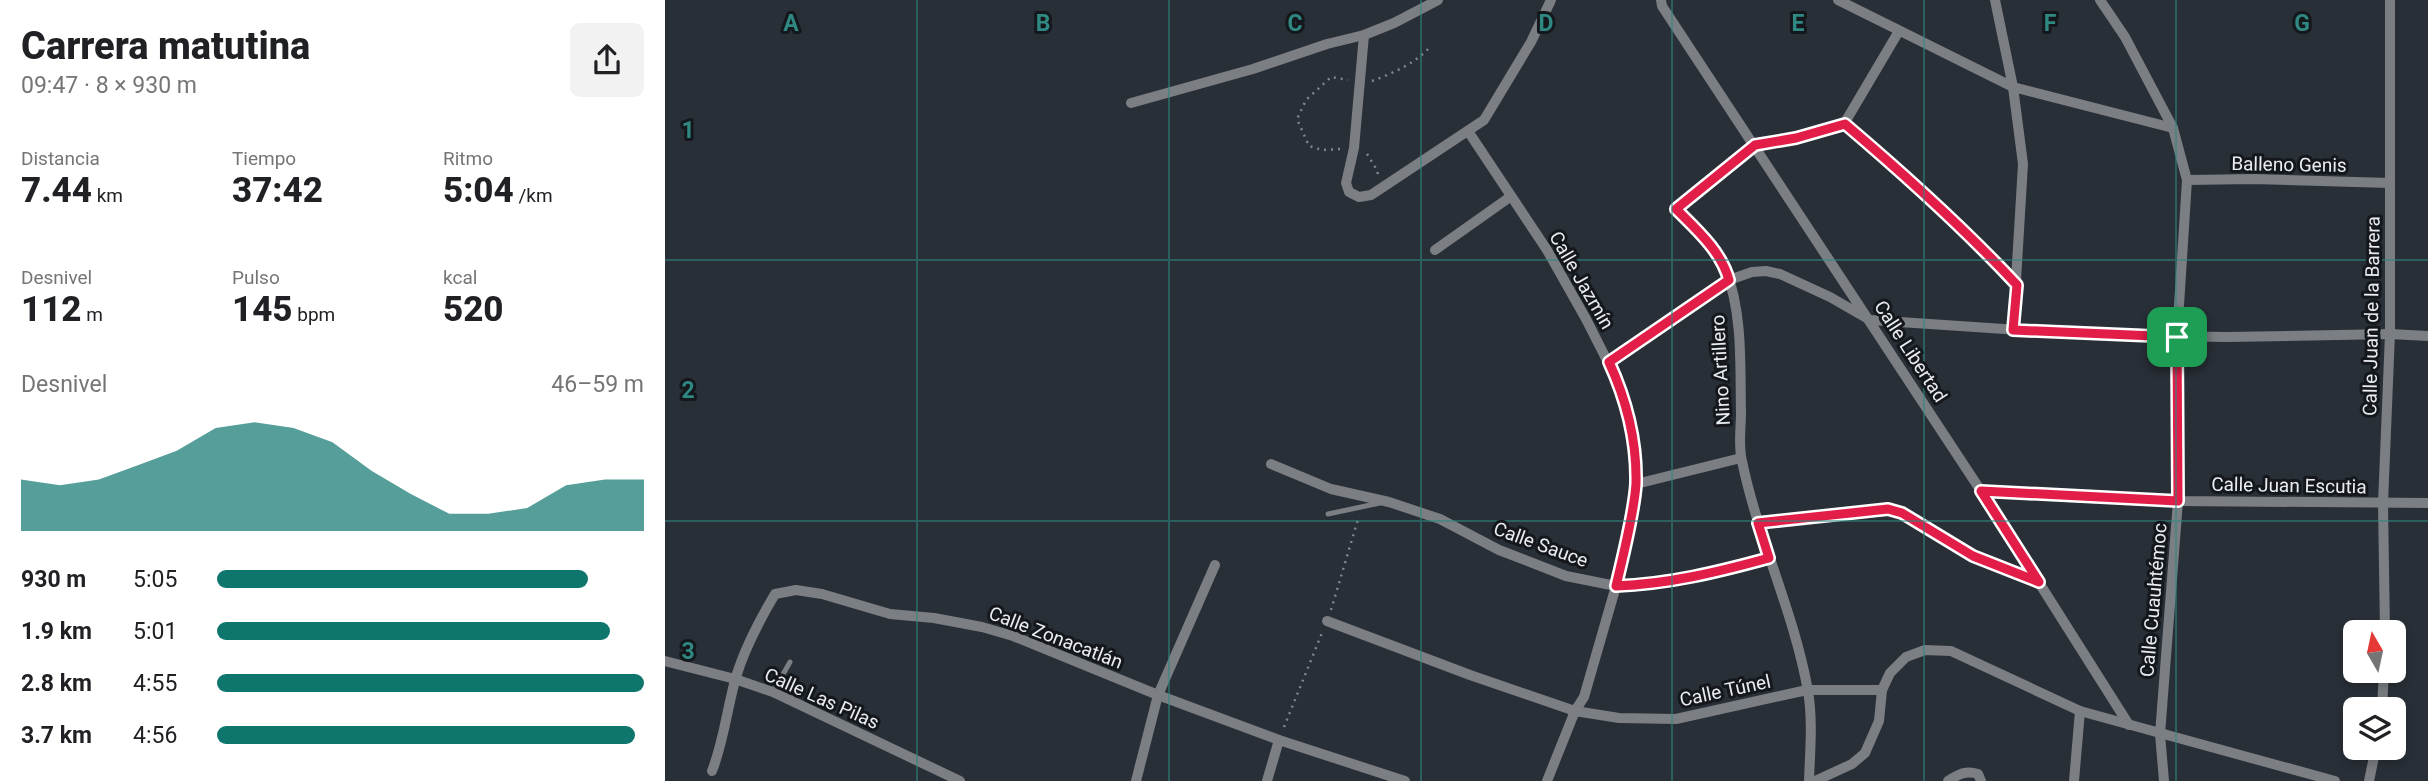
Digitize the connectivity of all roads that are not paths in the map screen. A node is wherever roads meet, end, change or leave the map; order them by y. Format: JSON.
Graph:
{"nodes":[{"id":1,"x":1438,"y":0,"type":"edge"},
{"id":2,"x":1551,"y":0,"type":"edge"},
{"id":3,"x":1661,"y":0,"type":"edge"},
{"id":4,"x":1838,"y":0,"type":"edge"},
{"id":5,"x":1995,"y":0,"type":"edge"},
{"id":6,"x":2100,"y":0,"type":"edge"},
{"id":7,"x":2390,"y":0,"type":"edge"},
{"id":8,"x":1899,"y":31,"type":"junction"},
{"id":9,"x":1364,"y":35,"type":"junction"},
{"id":10,"x":2013,"y":87,"type":"junction"},
{"id":11,"x":1131,"y":103,"type":"dead end"},
{"id":12,"x":1845,"y":124,"type":"junction"},
{"id":13,"x":2173,"y":128,"type":"junction"},
{"id":14,"x":1468,"y":131,"type":"junction"},
{"id":15,"x":1755,"y":145,"type":"junction"},
{"id":16,"x":2187,"y":180,"type":"junction"},
{"id":17,"x":2390,"y":183,"type":"junction"},
{"id":18,"x":1510,"y":197,"type":"junction"},
{"id":19,"x":1676,"y":209,"type":"road end"},
{"id":20,"x":1435,"y":250,"type":"dead end"},
{"id":21,"x":1729,"y":280,"type":"junction"},
{"id":22,"x":2017,"y":285,"type":"junction"},
{"id":23,"x":1870,"y":320,"type":"junction"},
{"id":24,"x":2013,"y":330,"type":"junction"},
{"id":25,"x":2390,"y":334,"type":"junction"},
{"id":26,"x":2428,"y":336,"type":"edge"},
{"id":27,"x":2177,"y":337,"type":"junction"},
{"id":28,"x":1609,"y":362,"type":"junction"},
{"id":29,"x":1741,"y":457,"type":"junction"},
{"id":30,"x":1271,"y":464,"type":"dead end"},
{"id":31,"x":1636,"y":484,"type":"junction"},
{"id":32,"x":1981,"y":491,"type":"junction"},
{"id":33,"x":2178,"y":501,"type":"junction"},
{"id":34,"x":1389,"y":502,"type":"junction"},
{"id":35,"x":2383,"y":503,"type":"junction"},
{"id":36,"x":2428,"y":503,"type":"edge"},
{"id":37,"x":1328,"y":514,"type":"dead end"},
{"id":38,"x":1758,"y":523,"type":"junction"},
{"id":39,"x":1769,"y":558,"type":"junction"},
{"id":40,"x":1215,"y":565,"type":"dead end"},
{"id":41,"x":2039,"y":582,"type":"junction"},
{"id":42,"x":1616,"y":586,"type":"junction"},
{"id":43,"x":2385,"y":620,"type":"edge"},
{"id":44,"x":1327,"y":621,"type":"dead end"},
{"id":45,"x":665,"y":661,"type":"edge"},
{"id":46,"x":790,"y":662,"type":"dead end"},
{"id":47,"x":736,"y":679,"type":"junction"},
{"id":48,"x":1807,"y":690,"type":"junction"},
{"id":49,"x":1882,"y":690,"type":"junction"},
{"id":50,"x":773,"y":692,"type":"junction"},
{"id":51,"x":1158,"y":695,"type":"junction"},
{"id":52,"x":1575,"y":711,"type":"junction"},
{"id":53,"x":2080,"y":711,"type":"junction"},
{"id":54,"x":2129,"y":725,"type":"junction"},
{"id":55,"x":2159,"y":734,"type":"junction"},
{"id":56,"x":1279,"y":740,"type":"junction"},
{"id":57,"x":2373,"y":760,"type":"edge"},
{"id":58,"x":712,"y":771,"type":"dead end"},
{"id":59,"x":1400,"y":780,"type":"edge"},
{"id":60,"x":960,"y":781,"type":"edge"},
{"id":61,"x":1136,"y":781,"type":"edge"},
{"id":62,"x":1268,"y":781,"type":"edge"},
{"id":63,"x":1547,"y":781,"type":"edge"},
{"id":64,"x":1809,"y":781,"type":"edge"},
{"id":65,"x":1815,"y":781,"type":"edge"},
{"id":66,"x":1948,"y":781,"type":"edge"},
{"id":67,"x":1981,"y":781,"type":"edge"},
{"id":68,"x":2074,"y":781,"type":"edge"},
{"id":69,"x":2164,"y":781,"type":"edge"},
{"id":70,"x":2335,"y":781,"type":"edge"},
{"id":71,"x":2369,"y":781,"type":"edge"}],
"edges":[{"from":1,"to":9,"type":"street"},
{"from":2,"to":14,"type":"street"},
{"from":3,"to":15,"type":"street","name":"Calle Libertad"},
{"from":4,"to":8,"type":"street"},
{"from":5,"to":10,"type":"street"},
{"from":6,"to":13,"type":"street","name":"Calle Cuauhtémoc"},
{"from":7,"to":17,"type":"street","name":"Calle Juan de la Barrera"},
{"from":8,"to":10,"type":"street"},
{"from":8,"to":12,"type":"street"},
{"from":9,"to":11,"type":"street"},
{"from":9,"to":14,"type":"street"},
{"from":10,"to":13,"type":"street"},
{"from":10,"to":22,"type":"street"},
{"from":12,"to":15,"type":"street"},
{"from":12,"to":22,"type":"street"},
{"from":13,"to":16,"type":"street","name":"Calle Cuauhtémoc"},
{"from":14,"to":18,"type":"street","name":"Calle Jazmín"},
{"from":15,"to":23,"type":"street","name":"Calle Libertad"},
{"from":16,"to":17,"type":"street","name":"Balleno Genis"},
{"from":16,"to":27,"type":"street","name":"Calle Cuauhtémoc"},
{"from":17,"to":25,"type":"street","name":"Calle Juan de la Barrera"},
{"from":18,"to":20,"type":"street"},
{"from":18,"to":28,"type":"street","name":"Calle Jazmín"},
{"from":19,"to":21,"type":"street","name":"Nino Artillero"},
{"from":21,"to":23,"type":"street"},
{"from":21,"to":28,"type":"street"},
{"from":21,"to":29,"type":"street","name":"Nino Artillero"},
{"from":22,"to":24,"type":"street"},
{"from":23,"to":24,"type":"street"},
{"from":23,"to":32,"type":"street","name":"Calle Libertad"},
{"from":24,"to":27,"type":"street"},
{"from":25,"to":26,"type":"street"},
{"from":25,"to":27,"type":"street"},
{"from":25,"to":35,"type":"street","name":"Calle Juan de la Barrera"},
{"from":27,"to":33,"type":"street","name":"Calle Cuauhtémoc"},
{"from":28,"to":31,"type":"street","name":"Calle Jazmín"},
{"from":29,"to":31,"type":"street"},
{"from":29,"to":38,"type":"street","name":"Nino Artillero"},
{"from":30,"to":34,"type":"street","name":"Calle Sauce"},
{"from":31,"to":42,"type":"street","name":"Calle Jazmín"},
{"from":32,"to":33,"type":"street","name":"Calle Juan Escutia"},
{"from":32,"to":41,"type":"street","name":"Calle Libertad"},
{"from":33,"to":35,"type":"street","name":"Calle Juan Escutia"},
{"from":33,"to":55,"type":"street","name":"Calle Cuauhtémoc"},
{"from":34,"to":37,"type":"lane"},
{"from":34,"to":42,"type":"street","name":"Calle Sauce"},
{"from":35,"to":36,"type":"street","name":"Calle Juan Escutia"},
{"from":35,"to":43,"type":"street","name":"Calle Juan de la Barrera"},
{"from":38,"to":39,"type":"street","name":"Nino Artillero"},
{"from":38,"to":41,"type":"street"},
{"from":39,"to":42,"type":"street","name":"Calle Sauce"},
{"from":39,"to":48,"type":"street","name":"Nino Artillero"},
{"from":40,"to":51,"type":"street"},
{"from":41,"to":54,"type":"street","name":"Calle Libertad"},
{"from":42,"to":52,"type":"street","name":"Calle Jazmín"},
{"from":44,"to":52,"type":"street","name":"Calle Túnel"},
{"from":45,"to":47,"type":"street","name":"Calle Las Pilas"},
{"from":46,"to":50,"type":"lane"},
{"from":47,"to":50,"type":"street","name":"Calle Las Pilas"},
{"from":47,"to":51,"type":"street","name":"Calle Zonacatlán"},
{"from":47,"to":58,"type":"street"},
{"from":48,"to":49,"type":"street","name":"Calle Túnel"},
{"from":48,"to":52,"type":"street","name":"Calle Túnel"},
{"from":48,"to":64,"type":"street","name":"Nino Artillero"},
{"from":49,"to":53,"type":"street"},
{"from":49,"to":65,"type":"street"},
{"from":50,"to":60,"type":"street","name":"Calle Las Pilas"},
{"from":51,"to":56,"type":"street","name":"Calle Zonacatlán"},
{"from":51,"to":61,"type":"street"},
{"from":52,"to":63,"type":"street","name":"Calle Jazmín"},
{"from":53,"to":54,"type":"street"},
{"from":53,"to":68,"type":"street"},
{"from":54,"to":55,"type":"street"},
{"from":55,"to":69,"type":"street","name":"Calle Cuauhtémoc"},
{"from":55,"to":70,"type":"street"},
{"from":56,"to":59,"type":"street","name":"Calle Zonacatlán"},
{"from":56,"to":62,"type":"street"},
{"from":57,"to":71,"type":"street"},
{"from":66,"to":67,"type":"street"}]}
